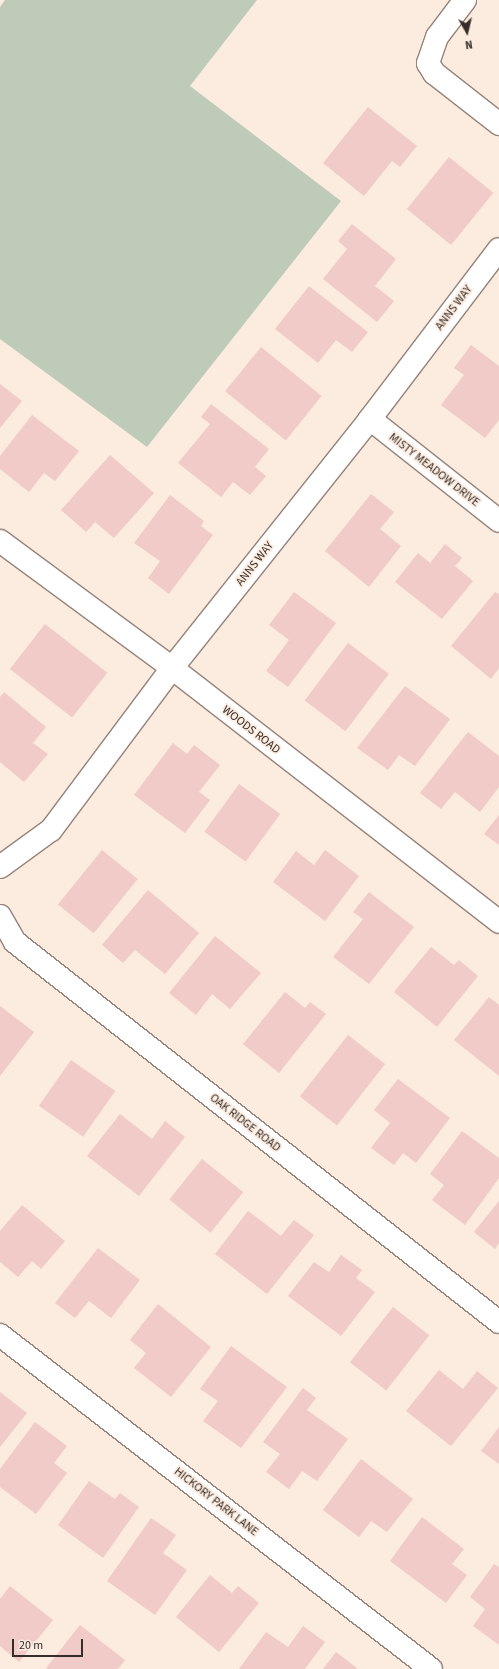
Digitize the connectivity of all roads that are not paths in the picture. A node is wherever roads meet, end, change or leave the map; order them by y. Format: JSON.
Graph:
{"nodes":[{"id":1,"x":465,"y":0,"type":"edge"},
{"id":2,"x":499,"y":124,"type":"edge"},
{"id":3,"x":499,"y":249,"type":"edge"},
{"id":4,"x":370,"y":419,"type":"junction"},
{"id":5,"x":499,"y":521,"type":"edge"},
{"id":6,"x":0,"y":541,"type":"edge"},
{"id":7,"x":172,"y":668,"type":"junction"},
{"id":8,"x":0,"y":867,"type":"edge"},
{"id":9,"x":0,"y":916,"type":"edge"},
{"id":10,"x":499,"y":922,"type":"edge"},
{"id":11,"x":499,"y":1322,"type":"edge"},
{"id":12,"x":0,"y":1335,"type":"edge"},
{"id":13,"x":431,"y":1669,"type":"edge"}],
"edges":[{"from":1,"to":2,"type":"street"},
{"from":3,"to":4,"type":"street","name":"ANNS WAY"},
{"from":4,"to":5,"type":"street","name":"MISTY MEADOW DRIVE"},
{"from":4,"to":7,"type":"street","name":"ANNS WAY"},
{"from":6,"to":7,"type":"street","name":"WOODS ROAD"},
{"from":7,"to":8,"type":"street","name":"ANNS WAY"},
{"from":7,"to":10,"type":"street","name":"WOODS ROAD"},
{"from":9,"to":11,"type":"street","name":"OAK RIDGE ROAD"},
{"from":12,"to":13,"type":"street","name":"HICKORY PARK LANE"}]}
